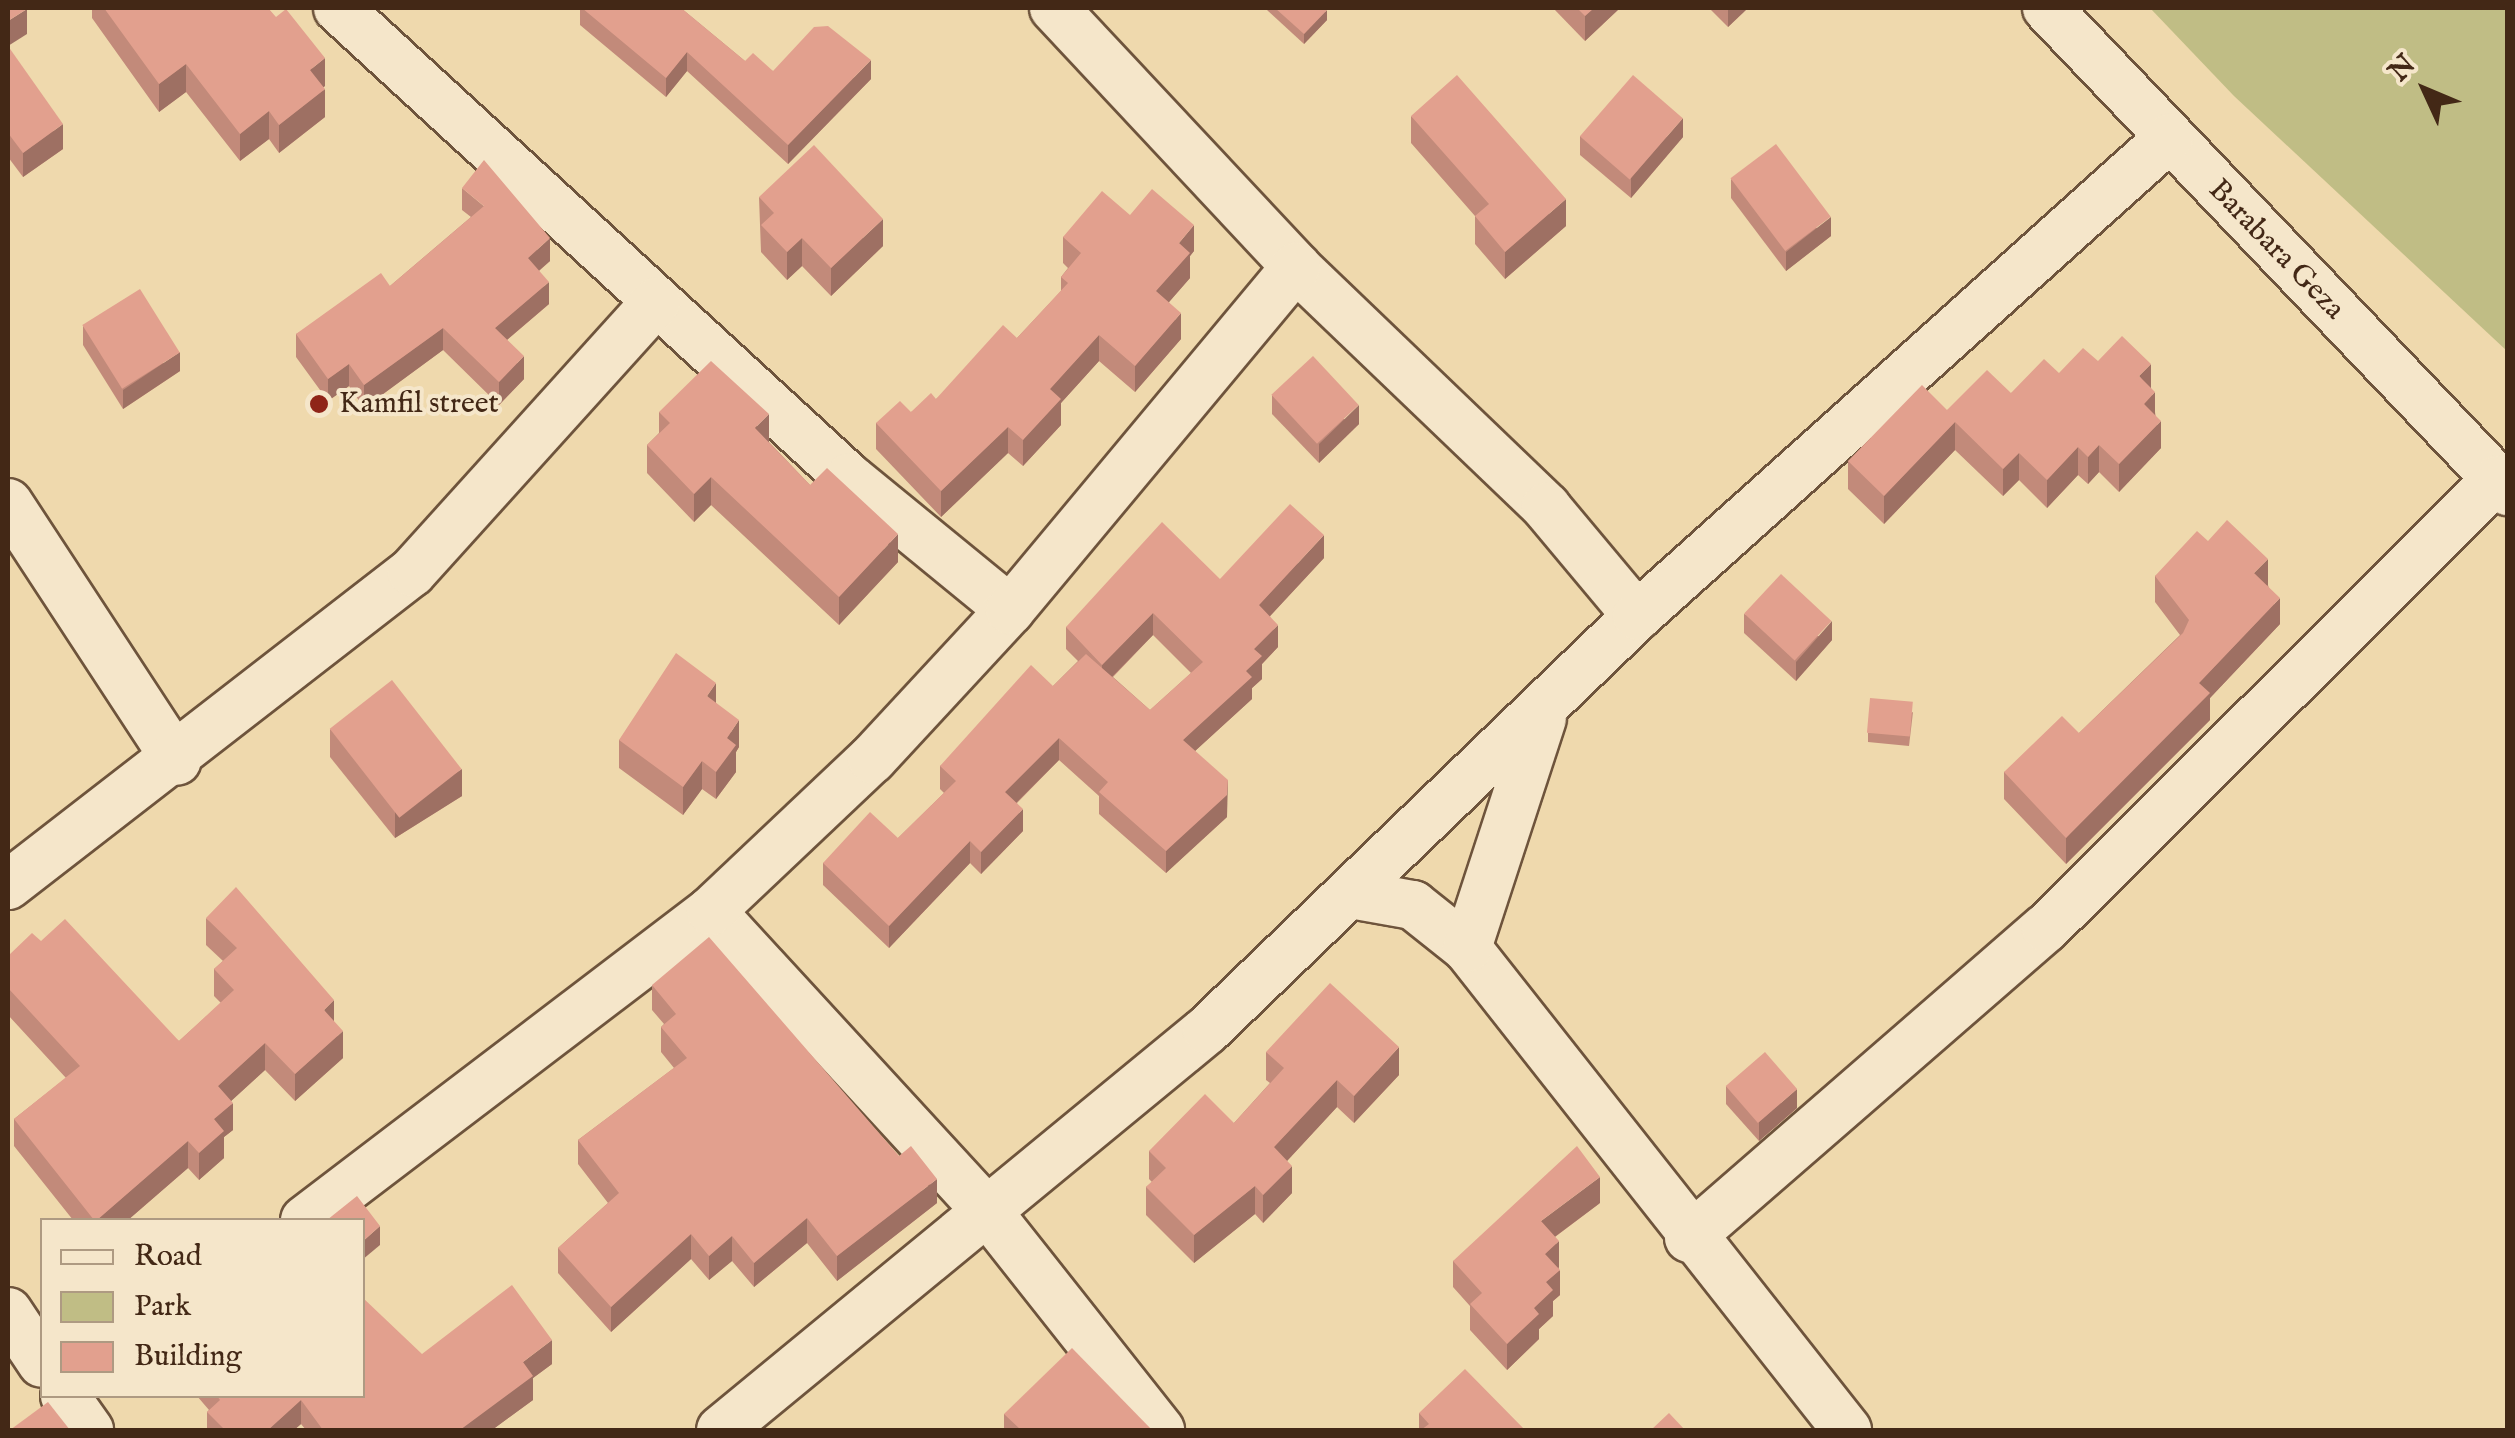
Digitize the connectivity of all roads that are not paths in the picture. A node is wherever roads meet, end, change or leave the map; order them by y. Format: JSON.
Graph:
{"nodes":[{"id":1,"x":1054,"y":8,"type":"edge"},
{"id":2,"x":2047,"y":8,"type":"edge"},
{"id":3,"x":349,"y":11,"type":"edge"},
{"id":4,"x":2169,"y":138,"type":"junction"},
{"id":5,"x":1296,"y":267,"type":"junction"},
{"id":6,"x":656,"y":302,"type":"junction"},
{"id":7,"x":2502,"y":485,"type":"edge"},
{"id":8,"x":8,"y":502,"type":"edge"},
{"id":9,"x":1010,"y":610,"type":"junction"},
{"id":10,"x":1636,"y":616,"type":"junction"},
{"id":11,"x":1551,"y":700,"type":"junction"},
{"id":12,"x":177,"y":760,"type":"junction"},
{"id":13,"x":8,"y":885,"type":"edge"},
{"id":14,"x":1351,"y":894,"type":"junction"},
{"id":15,"x":712,"y":911,"type":"junction"},
{"id":16,"x":1467,"y":948,"type":"junction"},
{"id":17,"x":991,"y":1216,"type":"junction"},
{"id":18,"x":308,"y":1218,"type":"edge"},
{"id":19,"x":1689,"y":1238,"type":"junction"},
{"id":20,"x":8,"y":1312,"type":"edge"},
{"id":21,"x":40,"y":1357,"type":"edge"},
{"id":22,"x":720,"y":1430,"type":"edge"},
{"id":23,"x":1160,"y":1430,"type":"edge"},
{"id":24,"x":1847,"y":1430,"type":"edge"}],
"edges":[{"from":1,"to":5,"type":"street"},
{"from":2,"to":4,"type":"street","name":"Barabara Geza"},
{"from":3,"to":6,"type":"street"},
{"from":4,"to":7,"type":"street","name":"Barabara Geza"},
{"from":4,"to":10,"type":"street"},
{"from":5,"to":9,"type":"street"},
{"from":5,"to":10,"type":"street"},
{"from":6,"to":9,"type":"street"},
{"from":6,"to":12,"type":"street"},
{"from":7,"to":19,"type":"street"},
{"from":8,"to":12,"type":"street"},
{"from":9,"to":15,"type":"street"},
{"from":10,"to":11,"type":"street"},
{"from":11,"to":14,"type":"street"},
{"from":11,"to":16,"type":"street"},
{"from":12,"to":13,"type":"street"},
{"from":14,"to":16,"type":"street"},
{"from":14,"to":17,"type":"street"},
{"from":15,"to":17,"type":"street"},
{"from":15,"to":18,"type":"street"},
{"from":16,"to":19,"type":"street"},
{"from":17,"to":22,"type":"street"},
{"from":17,"to":23,"type":"street"},
{"from":19,"to":24,"type":"street"},
{"from":20,"to":21,"type":"street"}]}
